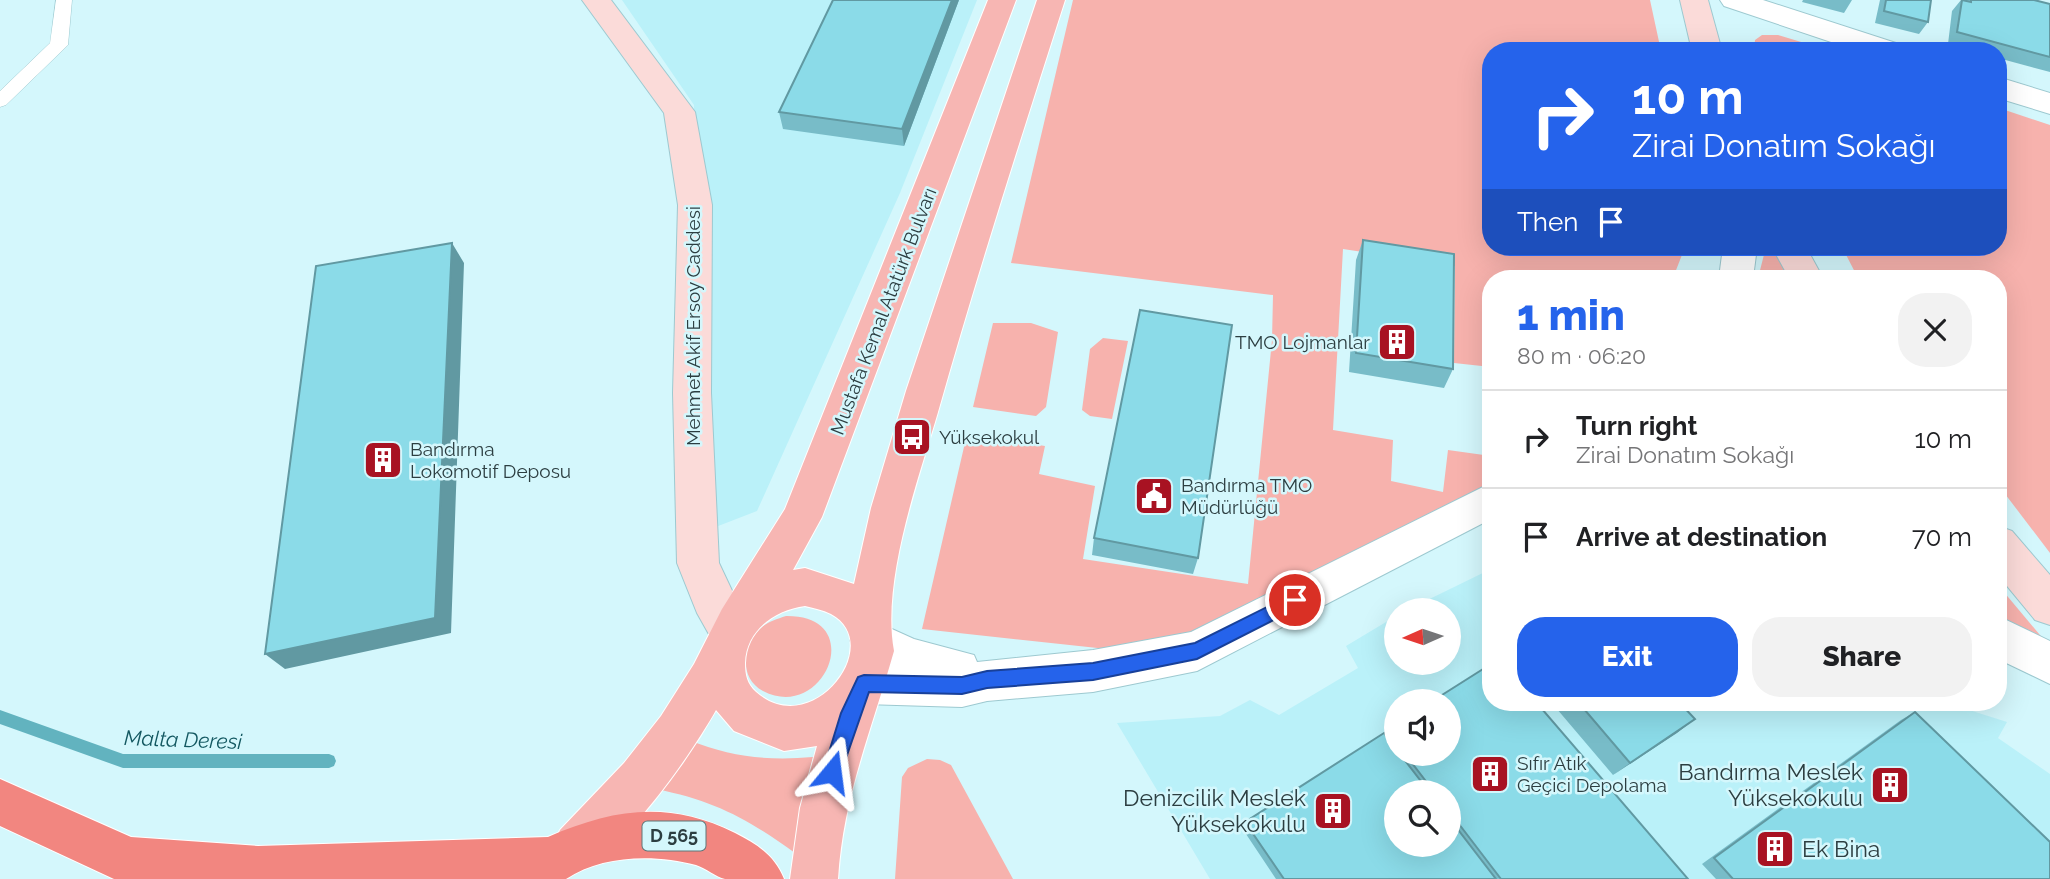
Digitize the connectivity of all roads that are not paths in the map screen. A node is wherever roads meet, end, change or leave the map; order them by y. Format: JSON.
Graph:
{"nodes":[{"id":1,"x":64,"y":0,"type":"edge"},
{"id":2,"x":596,"y":0,"type":"edge"},
{"id":3,"x":1002,"y":0,"type":"edge"},
{"id":4,"x":1051,"y":0,"type":"edge"},
{"id":5,"x":1694,"y":0,"type":"edge"},
{"id":6,"x":1734,"y":0,"type":"edge"},
{"id":7,"x":1705,"y":42,"type":"edge"},
{"id":8,"x":1861,"y":42,"type":"edge"},
{"id":9,"x":2007,"y":90,"type":"edge"},
{"id":10,"x":0,"y":101,"type":"edge"},
{"id":11,"x":2050,"y":104,"type":"edge"},
{"id":12,"x":1482,"y":505,"type":"edge"},
{"id":13,"x":2007,"y":555,"type":"edge"},
{"id":14,"x":2050,"y":606,"type":"edge"},
{"id":15,"x":734,"y":629,"type":"junction"},
{"id":16,"x":871,"y":634,"type":"junction"},
{"id":17,"x":2007,"y":641,"type":"edge"},
{"id":18,"x":2050,"y":664,"type":"edge"},
{"id":19,"x":987,"y":680,"type":"junction"},
{"id":20,"x":861,"y":689,"type":"junction"},
{"id":21,"x":0,"y":802,"type":"edge"},
{"id":22,"x":549,"y":862,"type":"edge"},
{"id":23,"x":760,"y":879,"type":"edge"},
{"id":24,"x":814,"y":879,"type":"edge"}],
"edges":[{"from":1,"to":10,"type":"lane"},
{"from":2,"to":15,"type":"main road","name":"Mehmet Akif Ersoy Caddesi"},
{"from":3,"to":15,"type":"main road","name":"Mustafa Kemal Atatürk Bulvarı"},
{"from":4,"to":16,"type":"main road"},
{"from":5,"to":7,"type":"main road"},
{"from":6,"to":8,"type":"street"},
{"from":9,"to":11,"type":"street"},
{"from":12,"to":19,"type":"street"},
{"from":13,"to":14,"type":"main road"},
{"from":15,"to":16,"type":"main road"},
{"from":15,"to":20,"type":"main road"},
{"from":15,"to":22,"type":"main road","name":"Mustafa Kemal Atatürk Bulvarı"},
{"from":16,"to":19,"type":"street"},
{"from":16,"to":20,"type":"main road"},
{"from":17,"to":18,"type":"street"},
{"from":19,"to":20,"type":"street"},
{"from":20,"to":24,"type":"main road"},
{"from":21,"to":22,"type":"highway","number":"D 565"},
{"from":22,"to":23,"type":"highway","number":"D 565"}]}
